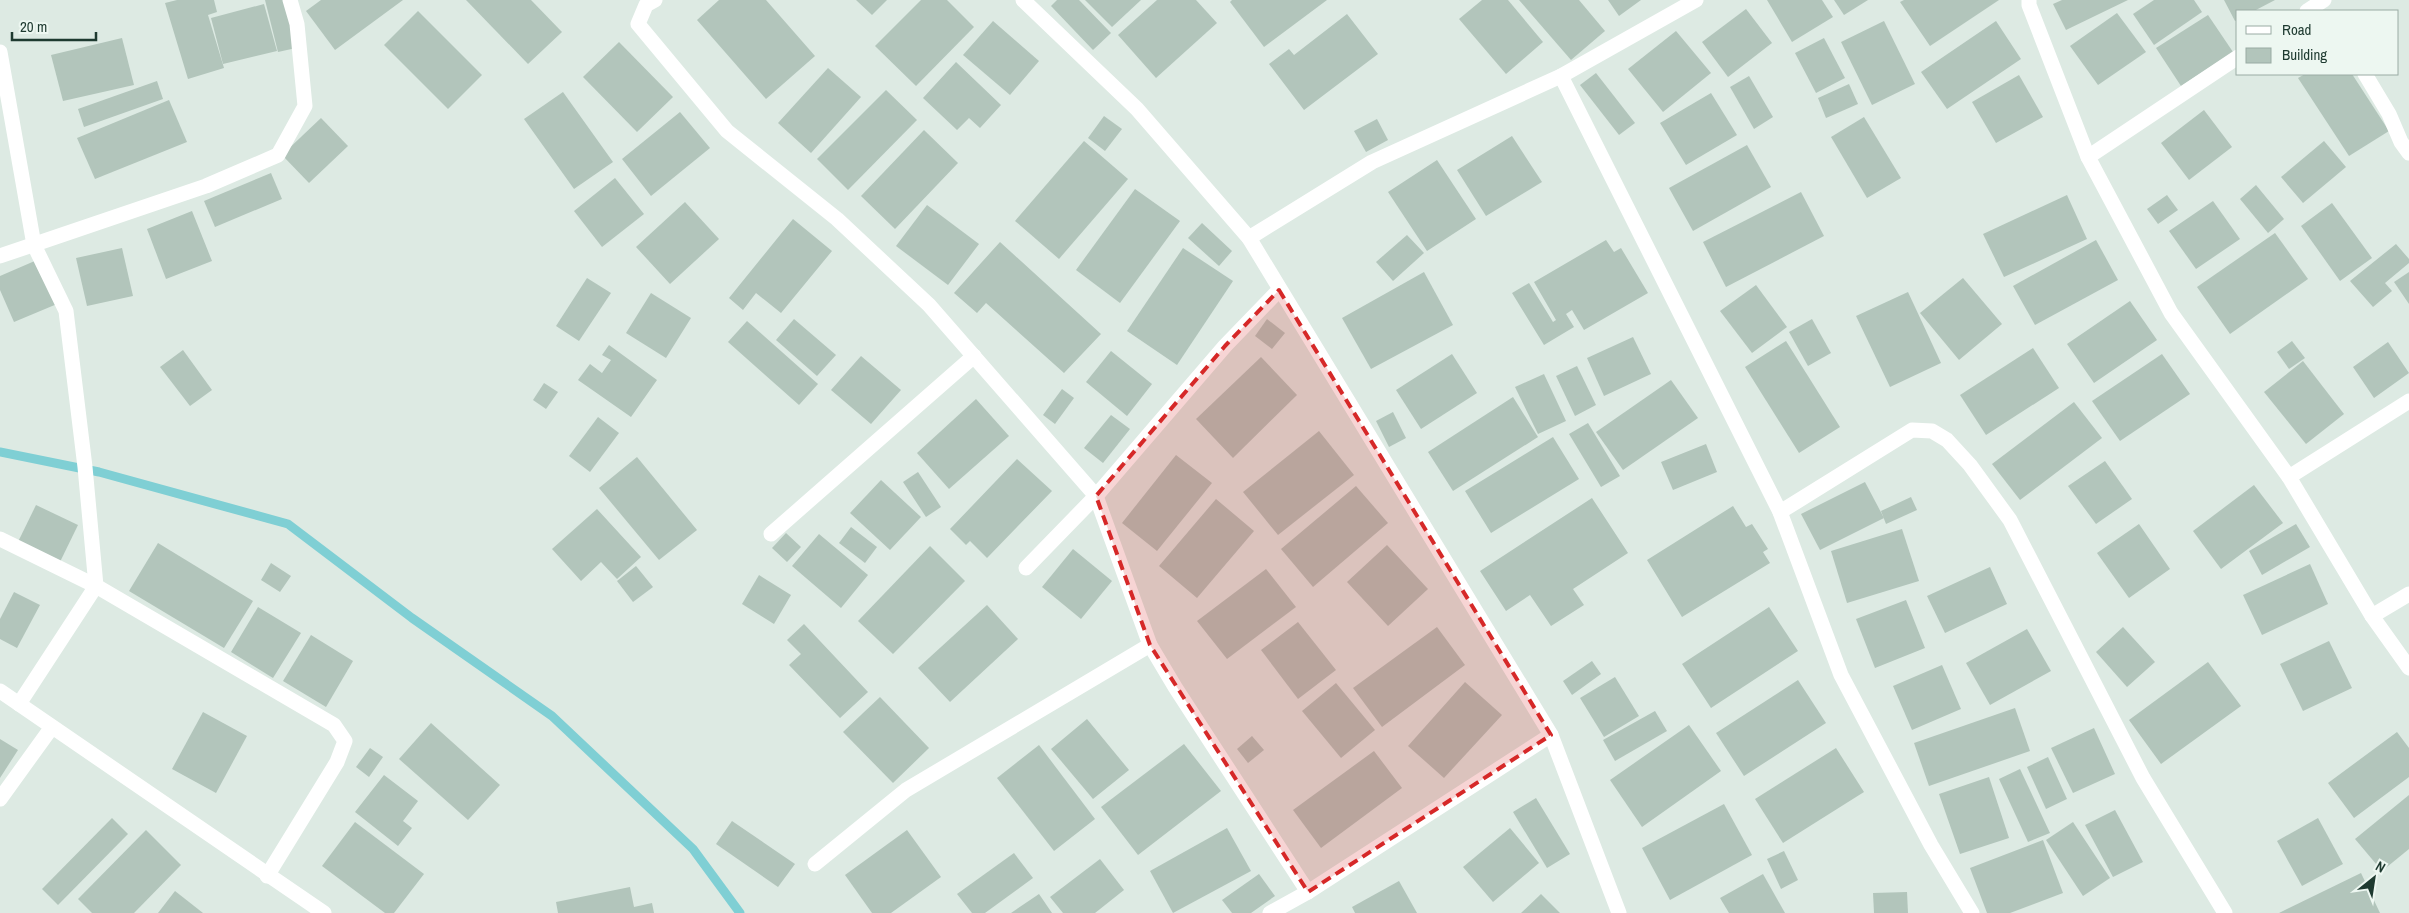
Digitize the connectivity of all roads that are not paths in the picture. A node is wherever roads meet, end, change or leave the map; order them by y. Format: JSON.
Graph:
{"nodes":[{"id":1,"x":290,"y":0,"type":"edge"},
{"id":2,"x":655,"y":0,"type":"edge"},
{"id":3,"x":1023,"y":0,"type":"edge"},
{"id":4,"x":1696,"y":0,"type":"edge"},
{"id":5,"x":2029,"y":0,"type":"edge"},
{"id":6,"x":2324,"y":4,"type":"edge"},
{"id":7,"x":2309,"y":10,"type":"edge"},
{"id":8,"x":0,"y":52,"type":"edge"},
{"id":9,"x":2236,"y":58,"type":"edge"},
{"id":10,"x":2366,"y":75,"type":"edge"},
{"id":11,"x":1561,"y":76,"type":"junction"},
{"id":12,"x":2409,"y":153,"type":"edge"},
{"id":13,"x":2088,"y":157,"type":"junction"},
{"id":14,"x":1249,"y":238,"type":"junction"},
{"id":15,"x":34,"y":245,"type":"junction"},
{"id":16,"x":0,"y":256,"type":"edge"},
{"id":17,"x":1279,"y":290,"type":"junction"},
{"id":18,"x":974,"y":356,"type":"junction"},
{"id":19,"x":2409,"y":401,"type":"edge"},
{"id":20,"x":2289,"y":477,"type":"junction"},
{"id":21,"x":1096,"y":496,"type":"junction"},
{"id":22,"x":1780,"y":512,"type":"junction"},
{"id":23,"x":771,"y":534,"type":"dead end"},
{"id":24,"x":0,"y":539,"type":"edge"},
{"id":25,"x":1026,"y":568,"type":"dead end"},
{"id":26,"x":96,"y":586,"type":"junction"},
{"id":27,"x":2409,"y":594,"type":"edge"},
{"id":28,"x":2372,"y":616,"type":"junction"},
{"id":29,"x":1150,"y":645,"type":"junction"},
{"id":30,"x":2409,"y":668,"type":"edge"},
{"id":31,"x":0,"y":691,"type":"edge"},
{"id":32,"x":19,"y":704,"type":"junction"},
{"id":33,"x":52,"y":726,"type":"junction"},
{"id":34,"x":1551,"y":735,"type":"junction"},
{"id":35,"x":0,"y":800,"type":"edge"},
{"id":36,"x":815,"y":864,"type":"dead end"},
{"id":37,"x":267,"y":876,"type":"junction"},
{"id":38,"x":1308,"y":892,"type":"junction"},
{"id":39,"x":324,"y":913,"type":"edge"},
{"id":40,"x":1270,"y":913,"type":"edge"},
{"id":41,"x":1619,"y":913,"type":"edge"},
{"id":42,"x":1972,"y":913,"type":"edge"},
{"id":43,"x":2225,"y":913,"type":"edge"}],
"edges":[{"from":1,"to":15,"type":"street"},
{"from":2,"to":18,"type":"street"},
{"from":3,"to":14,"type":"street"},
{"from":4,"to":11,"type":"street"},
{"from":5,"to":13,"type":"street"},
{"from":6,"to":7,"type":"street"},
{"from":8,"to":15,"type":"street"},
{"from":9,"to":13,"type":"street"},
{"from":10,"to":12,"type":"street"},
{"from":11,"to":14,"type":"street"},
{"from":11,"to":22,"type":"street"},
{"from":13,"to":20,"type":"street"},
{"from":14,"to":17,"type":"street"},
{"from":15,"to":16,"type":"street"},
{"from":15,"to":26,"type":"street"},
{"from":17,"to":21,"type":"street"},
{"from":17,"to":34,"type":"street"},
{"from":18,"to":21,"type":"street"},
{"from":18,"to":23,"type":"street"},
{"from":19,"to":20,"type":"street"},
{"from":20,"to":28,"type":"street"},
{"from":21,"to":25,"type":"street"},
{"from":21,"to":29,"type":"street"},
{"from":22,"to":42,"type":"street"},
{"from":22,"to":43,"type":"street"},
{"from":24,"to":26,"type":"street"},
{"from":26,"to":32,"type":"street"},
{"from":26,"to":37,"type":"street"},
{"from":27,"to":28,"type":"street"},
{"from":28,"to":30,"type":"street"},
{"from":29,"to":36,"type":"street"},
{"from":29,"to":38,"type":"street"},
{"from":31,"to":32,"type":"street"},
{"from":32,"to":33,"type":"street"},
{"from":33,"to":35,"type":"street"},
{"from":33,"to":37,"type":"street"},
{"from":34,"to":38,"type":"street"},
{"from":34,"to":41,"type":"street"},
{"from":37,"to":39,"type":"street"},
{"from":38,"to":40,"type":"street"}]}
